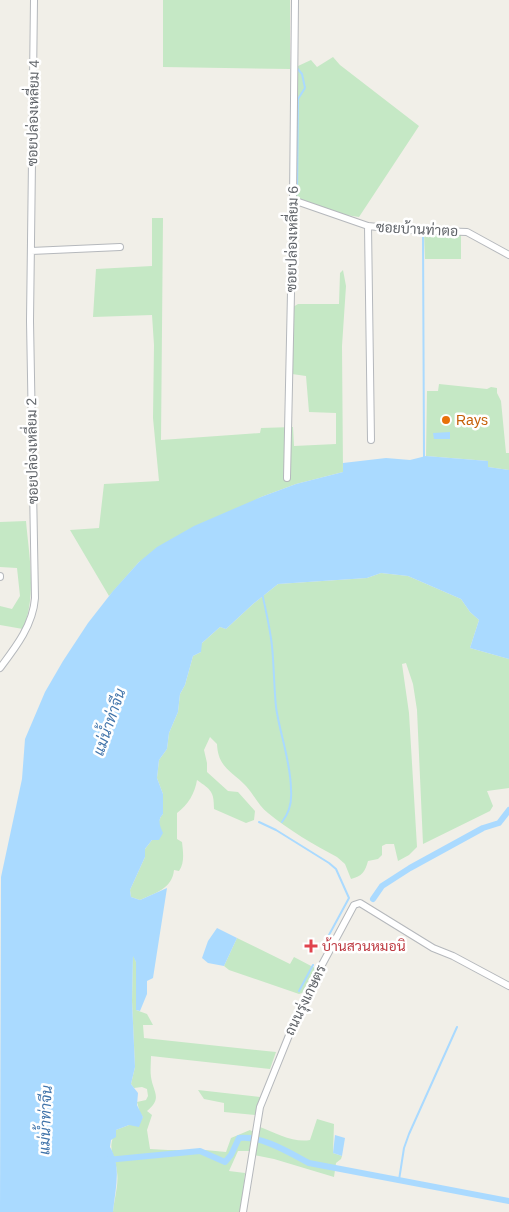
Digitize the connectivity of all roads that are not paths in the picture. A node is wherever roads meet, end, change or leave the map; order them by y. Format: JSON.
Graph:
{"nodes":[{"id":1,"x":34,"y":0,"type":"edge"},
{"id":2,"x":295,"y":0,"type":"edge"},
{"id":3,"x":293,"y":200,"type":"junction"},
{"id":4,"x":32,"y":225,"type":"joint"},
{"id":5,"x":368,"y":226,"type":"junction"},
{"id":6,"x":120,"y":247,"type":"dead end"},
{"id":7,"x":31,"y":251,"type":"junction"},
{"id":8,"x":509,"y":255,"type":"edge"},
{"id":9,"x":371,"y":440,"type":"dead end"},
{"id":10,"x":287,"y":478,"type":"dead end"},
{"id":11,"x":0,"y":668,"type":"edge"},
{"id":12,"x":509,"y":986,"type":"edge"},
{"id":13,"x":242,"y":1212,"type":"edge"}],
"edges":[{"from":1,"to":4,"type":"street","name":"ซอยปล่องเหลี่ยม 4"},
{"from":2,"to":3,"type":"street","name":"ซอยปล่องเหลี่ยม 6"},
{"from":3,"to":5,"type":"street","name":"ซอยบ้านท่าตอ"},
{"from":3,"to":10,"type":"street","name":"ซอยปล่องเหลี่ยม 6"},
{"from":4,"to":7,"type":"street","name":"ซอยปล่องเหลี่ยม 2"},
{"from":5,"to":8,"type":"street","name":"ซอยบ้านท่าตอ"},
{"from":5,"to":9,"type":"street"},
{"from":6,"to":7,"type":"street"},
{"from":7,"to":11,"type":"street","name":"ซอยปล่องเหลี่ยม 2"},
{"from":12,"to":13,"type":"street","name":"ถนนรุ่งเกษตร"}]}
